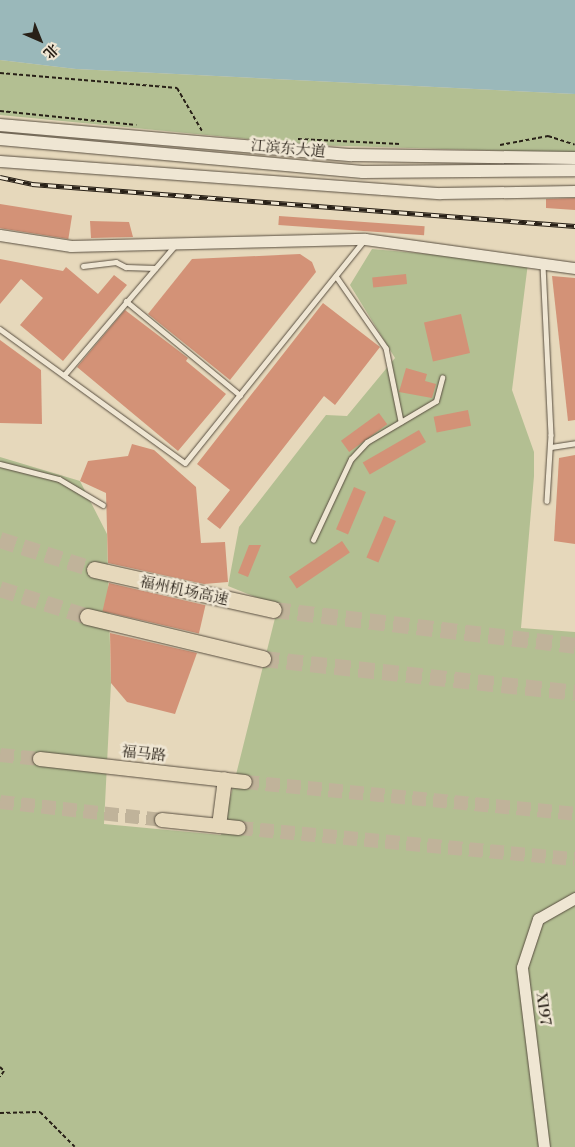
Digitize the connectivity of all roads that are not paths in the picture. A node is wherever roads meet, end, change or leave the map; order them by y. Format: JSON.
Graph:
{"nodes":[{"id":1,"x":0,"y":125,"type":"edge"},
{"id":2,"x":0,"y":139,"type":"edge"},
{"id":3,"x":575,"y":158,"type":"edge"},
{"id":4,"x":0,"y":160,"type":"edge"},
{"id":5,"x":575,"y":170,"type":"edge"},
{"id":6,"x":575,"y":191,"type":"edge"},
{"id":7,"x":0,"y":234,"type":"edge"},
{"id":8,"x":365,"y":239,"type":"junction"},
{"id":9,"x":180,"y":240,"type":"junction"},
{"id":10,"x":543,"y":264,"type":"junction"},
{"id":11,"x":83,"y":266,"type":"dead end"},
{"id":12,"x":155,"y":268,"type":"junction"},
{"id":13,"x":575,"y":268,"type":"edge"},
{"id":14,"x":336,"y":276,"type":"junction"},
{"id":15,"x":126,"y":300,"type":"junction"},
{"id":16,"x":0,"y":329,"type":"edge"},
{"id":17,"x":65,"y":374,"type":"junction"},
{"id":18,"x":442,"y":378,"type":"dead end"},
{"id":19,"x":240,"y":395,"type":"junction"},
{"id":20,"x":401,"y":421,"type":"junction"},
{"id":21,"x":575,"y":443,"type":"edge"},
{"id":22,"x":551,"y":447,"type":"junction"},
{"id":23,"x":0,"y":464,"type":"edge"},
{"id":24,"x":547,"y":501,"type":"dead end"},
{"id":25,"x":103,"y":505,"type":"dead end"},
{"id":26,"x":313,"y":540,"type":"dead end"},
{"id":27,"x":95,"y":570,"type":"tunnel mouth"},
{"id":28,"x":274,"y":610,"type":"tunnel mouth"},
{"id":29,"x":88,"y":617,"type":"tunnel mouth"},
{"id":30,"x":263,"y":659,"type":"tunnel mouth"},
{"id":31,"x":40,"y":759,"type":"tunnel mouth"},
{"id":32,"x":225,"y":779,"type":"junction"},
{"id":33,"x":245,"y":782,"type":"tunnel mouth"},
{"id":34,"x":162,"y":820,"type":"tunnel mouth"},
{"id":35,"x":219,"y":826,"type":"junction"},
{"id":36,"x":239,"y":828,"type":"tunnel mouth"},
{"id":37,"x":575,"y":898,"type":"edge"},
{"id":38,"x":544,"y":1147,"type":"edge"}],
"edges":[{"from":1,"to":3,"type":"main road"},
{"from":2,"to":5,"type":"main road","name":"江滨东大道"},
{"from":4,"to":6,"type":"street"},
{"from":7,"to":9,"type":"street"},
{"from":8,"to":9,"type":"street"},
{"from":8,"to":10,"type":"street"},
{"from":8,"to":14,"type":"lane"},
{"from":9,"to":12,"type":"lane"},
{"from":10,"to":13,"type":"street"},
{"from":10,"to":22,"type":"lane"},
{"from":11,"to":12,"type":"lane"},
{"from":12,"to":15,"type":"lane"},
{"from":14,"to":19,"type":"lane"},
{"from":14,"to":20,"type":"lane"},
{"from":15,"to":17,"type":"lane"},
{"from":15,"to":19,"type":"lane"},
{"from":16,"to":17,"type":"lane"},
{"from":17,"to":19,"type":"lane"},
{"from":18,"to":20,"type":"lane"},
{"from":20,"to":26,"type":"lane"},
{"from":21,"to":22,"type":"lane"},
{"from":22,"to":24,"type":"lane"},
{"from":23,"to":25,"type":"lane"},
{"from":27,"to":28,"type":"highway","name":"福州机场高速"},
{"from":29,"to":30,"type":"highway"},
{"from":31,"to":32,"type":"main road","name":"福马路"},
{"from":32,"to":33,"type":"main road","name":"福马路"},
{"from":32,"to":35,"type":"main road"},
{"from":34,"to":35,"type":"main road"},
{"from":35,"to":36,"type":"main road"},
{"from":37,"to":38,"type":"street","name":"X197","number":"X197"}]}
